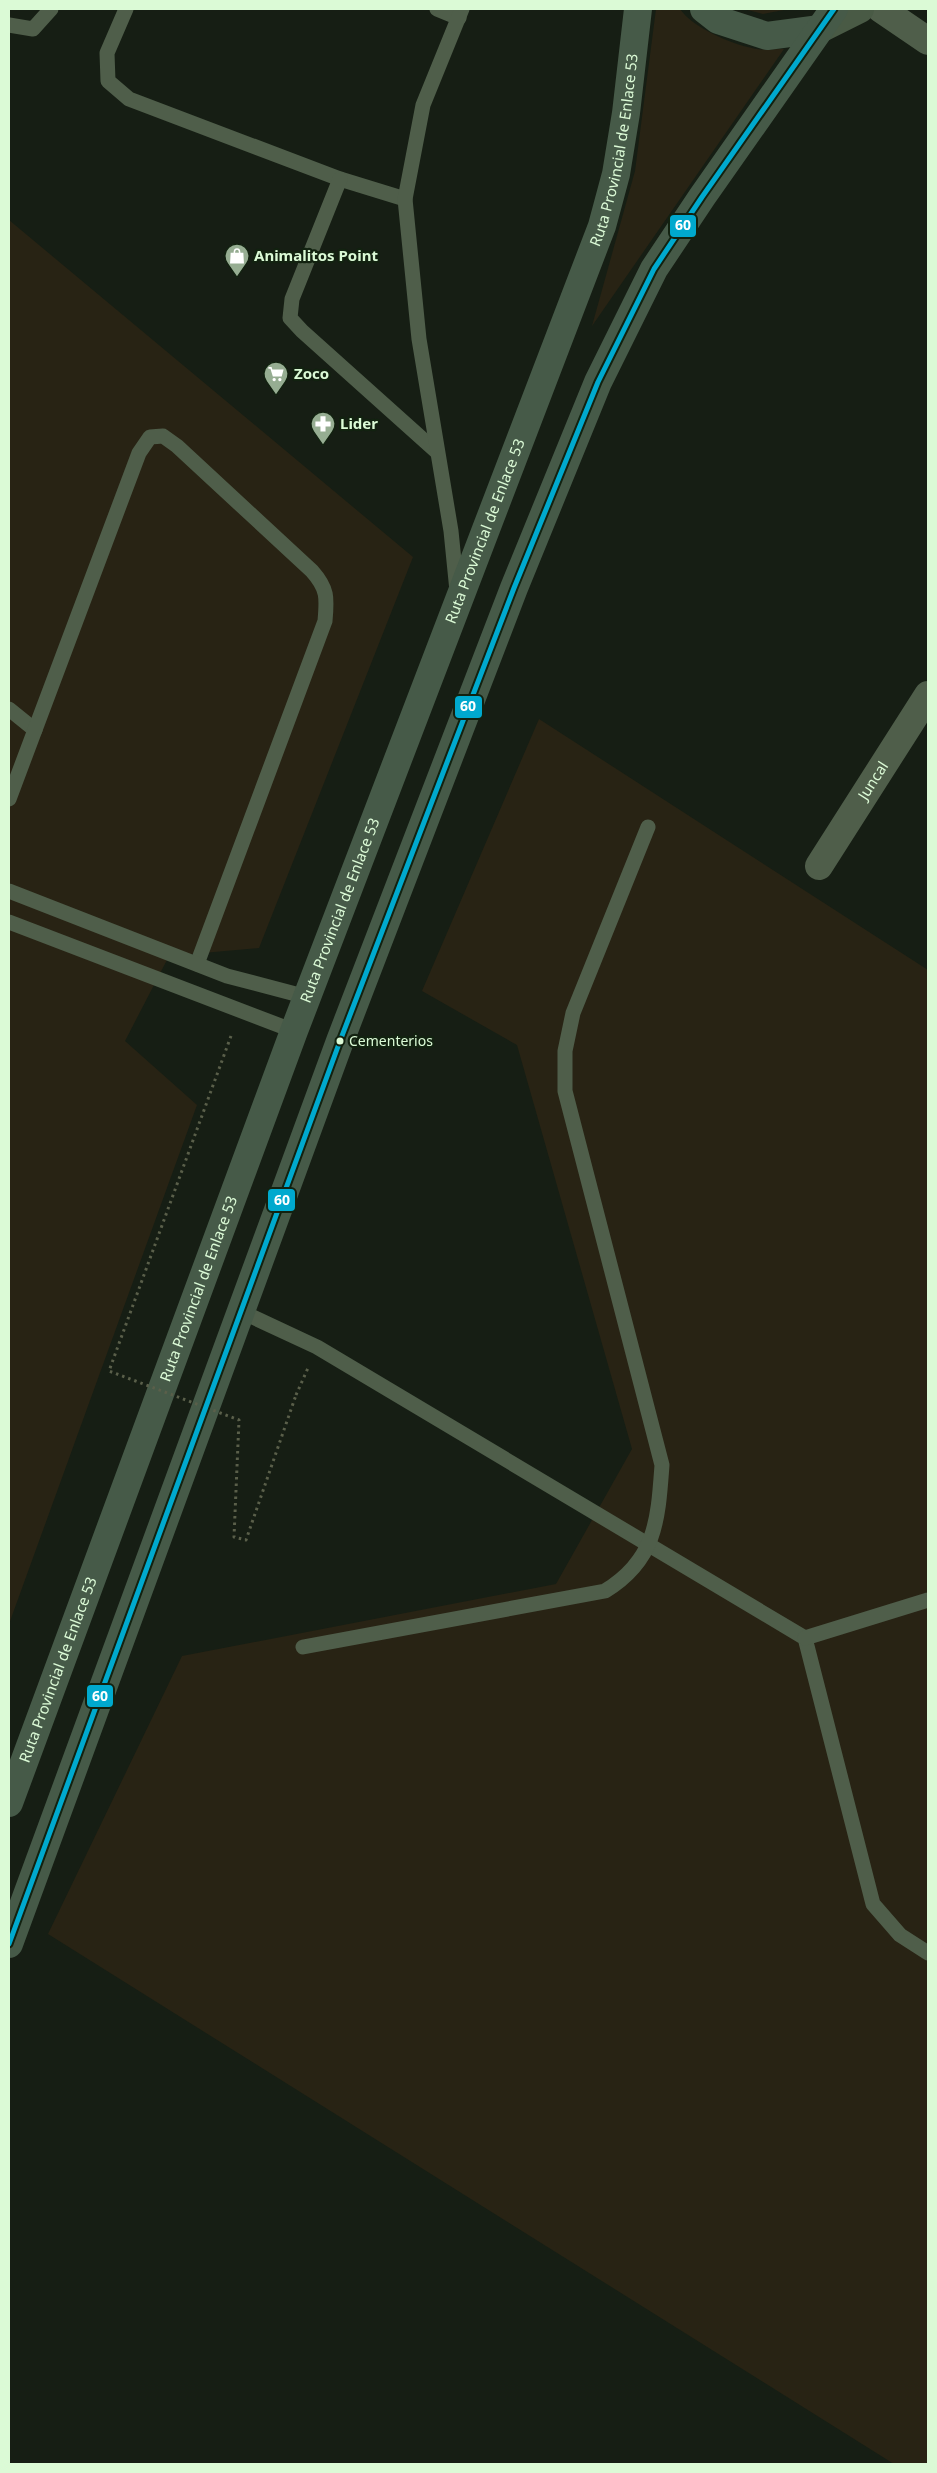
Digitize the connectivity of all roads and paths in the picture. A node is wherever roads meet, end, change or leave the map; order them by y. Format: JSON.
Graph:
{"nodes":[{"id":1,"x":51,"y":9,"type":"edge"},
{"id":2,"x":126,"y":9,"type":"edge"},
{"id":3,"x":437,"y":9,"type":"edge"},
{"id":4,"x":638,"y":9,"type":"edge"},
{"id":5,"x":704,"y":9,"type":"edge"},
{"id":6,"x":860,"y":9,"type":"edge"},
{"id":7,"x":881,"y":9,"type":"edge"},
{"id":8,"x":460,"y":13,"type":"edge"},
{"id":9,"x":827,"y":19,"type":"edge"},
{"id":10,"x":9,"y":24,"type":"edge"},
{"id":11,"x":928,"y":41,"type":"edge"},
{"id":12,"x":340,"y":179,"type":"junction"},
{"id":13,"x":405,"y":198,"type":"junction"},
{"id":14,"x":437,"y":452,"type":"junction"},
{"id":15,"x":458,"y":600,"type":"junction"},
{"id":16,"x":928,"y":695,"type":"edge"},
{"id":17,"x":9,"y":709,"type":"edge"},
{"id":18,"x":34,"y":730,"type":"junction"},
{"id":19,"x":9,"y":798,"type":"edge"},
{"id":20,"x":648,"y":827,"type":"dead end"},
{"id":21,"x":819,"y":866,"type":"dead end"},
{"id":22,"x":9,"y":891,"type":"edge"},
{"id":23,"x":9,"y":922,"type":"edge"},
{"id":24,"x":197,"y":964,"type":"junction"},
{"id":25,"x":307,"y":997,"type":"junction"},
{"id":26,"x":294,"y":1031,"type":"junction"},
{"id":27,"x":231,"y":1036,"type":"dead end"},
{"id":28,"x":242,"y":1312,"type":"junction"},
{"id":29,"x":317,"y":1347,"type":"junction"},
{"id":30,"x":649,"y":1546,"type":"junction"},
{"id":31,"x":928,"y":1600,"type":"edge"},
{"id":32,"x":805,"y":1638,"type":"junction"},
{"id":33,"x":303,"y":1647,"type":"dead end"},
{"id":34,"x":9,"y":1804,"type":"edge"},
{"id":35,"x":9,"y":1944,"type":"edge"},
{"id":36,"x":928,"y":1953,"type":"edge"}],
"edges":[{"from":1,"to":10,"type":"lane"},
{"from":2,"to":12,"type":"lane"},
{"from":3,"to":8,"type":"lane"},
{"from":4,"to":15,"type":"main road","name":"Ruta Provincial de Enlace 53"},
{"from":5,"to":9,"type":"main road"},
{"from":6,"to":9,"type":"main road"},
{"from":7,"to":11,"type":"street"},
{"from":8,"to":13,"type":"lane"},
{"from":9,"to":28,"type":"main road"},
{"from":12,"to":13,"type":"lane"},
{"from":12,"to":14,"type":"lane"},
{"from":13,"to":14,"type":"lane"},
{"from":14,"to":15,"type":"lane"},
{"from":15,"to":25,"type":"main road","name":"Ruta Provincial de Enlace 53"},
{"from":16,"to":21,"type":"street","name":"Juncal"},
{"from":17,"to":18,"type":"lane"},
{"from":18,"to":19,"type":"lane"},
{"from":18,"to":24,"type":"lane"},
{"from":20,"to":30,"type":"lane"},
{"from":22,"to":24,"type":"lane"},
{"from":23,"to":26,"type":"lane"},
{"from":24,"to":25,"type":"lane"},
{"from":25,"to":26,"type":"main road","name":"Ruta Provincial de Enlace 53"},
{"from":26,"to":34,"type":"main road","name":"Ruta Provincial de Enlace 53"},
{"from":27,"to":29,"type":"path","bridge":true},
{"from":28,"to":29,"type":"lane"},
{"from":28,"to":35,"type":"main road"},
{"from":29,"to":30,"type":"lane"},
{"from":30,"to":32,"type":"lane"},
{"from":30,"to":33,"type":"lane"},
{"from":31,"to":32,"type":"lane"},
{"from":32,"to":36,"type":"lane"}]}
